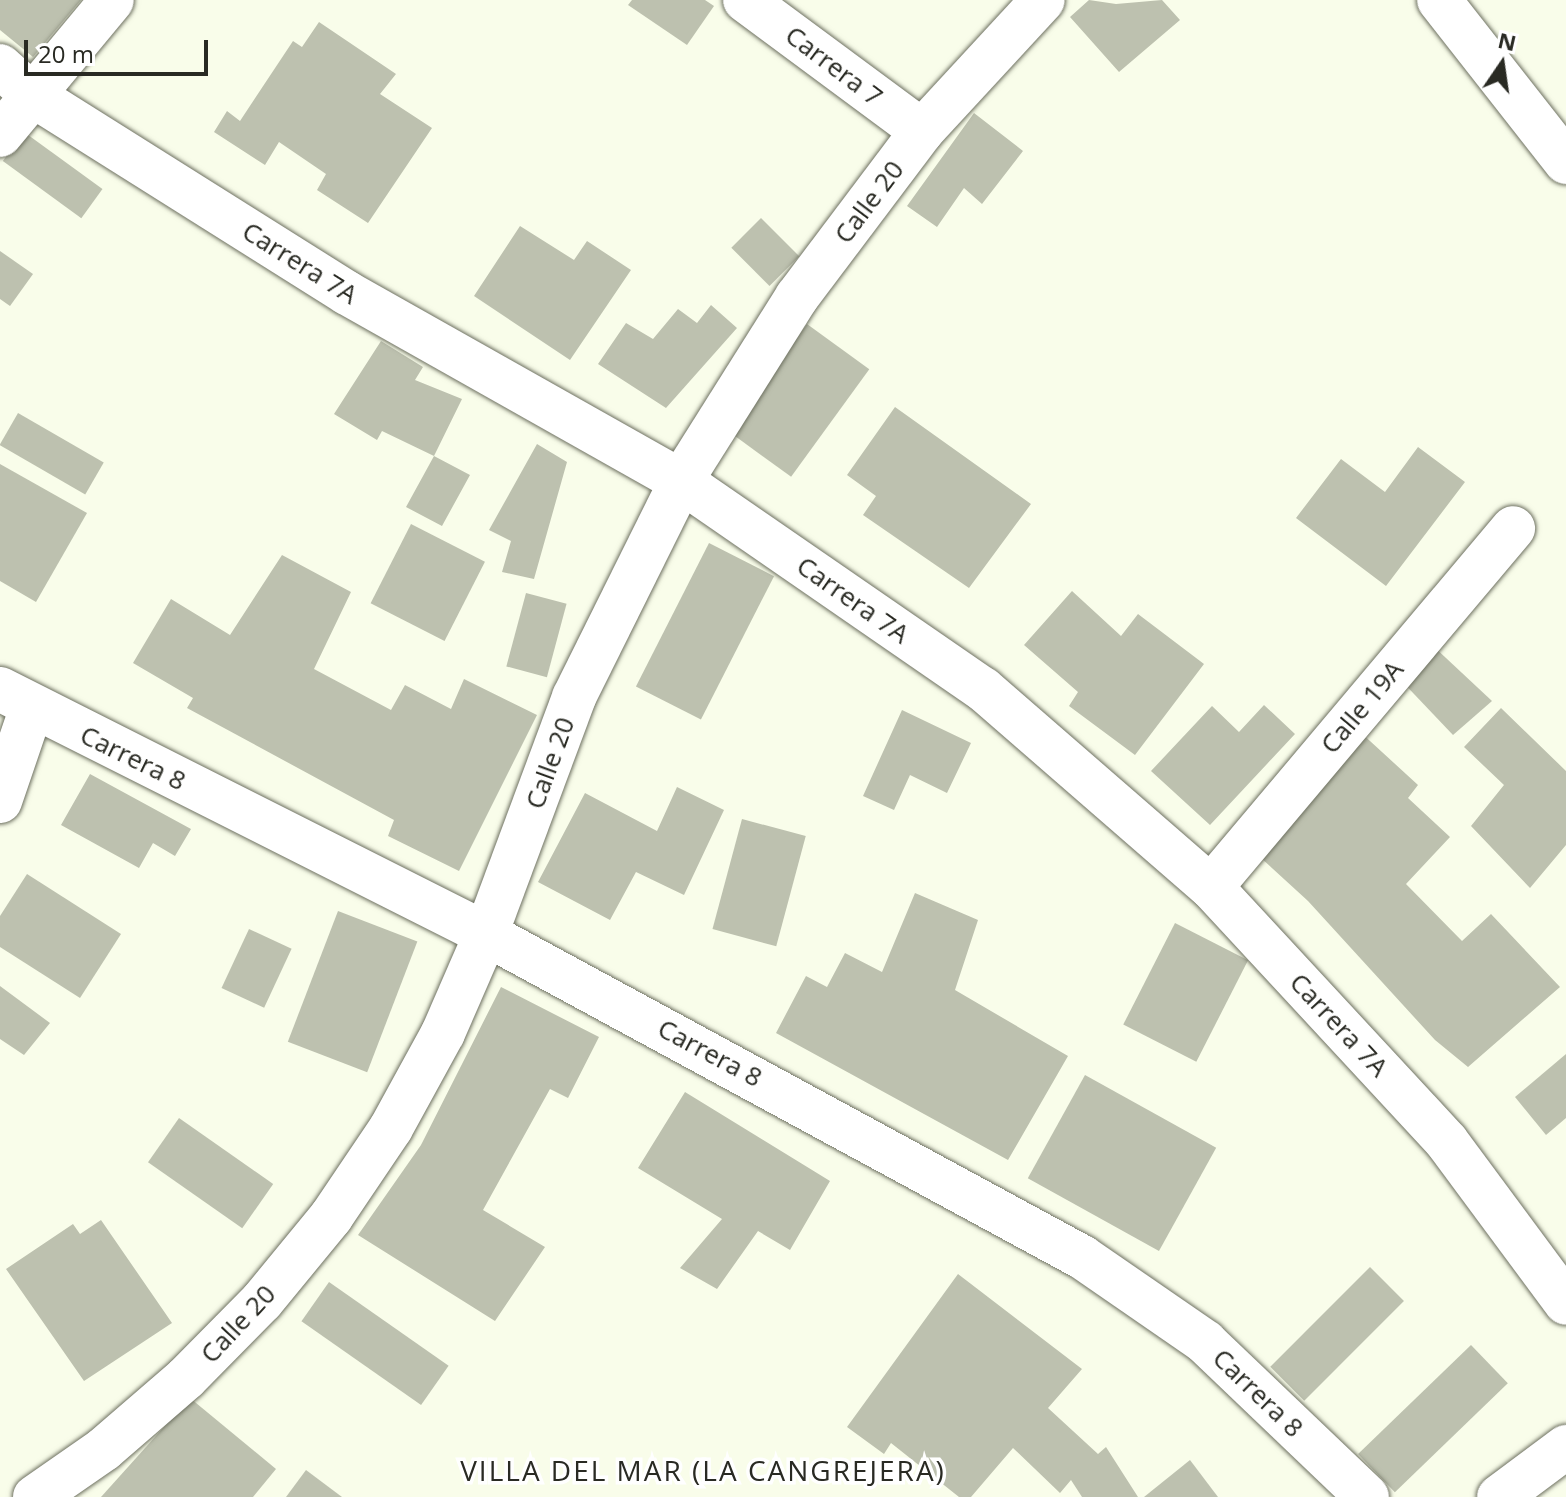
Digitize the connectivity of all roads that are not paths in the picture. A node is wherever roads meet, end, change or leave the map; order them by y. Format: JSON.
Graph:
{"nodes":[{"id":1,"x":112,"y":0,"type":"edge"},
{"id":2,"x":745,"y":0,"type":"edge"},
{"id":3,"x":1043,"y":0,"type":"edge"},
{"id":4,"x":1439,"y":0,"type":"edge"},
{"id":5,"x":16,"y":80,"type":"edge"},
{"id":6,"x":922,"y":131,"type":"junction"},
{"id":7,"x":0,"y":135,"type":"edge"},
{"id":8,"x":1566,"y":162,"type":"edge"},
{"id":9,"x":681,"y":481,"type":"junction"},
{"id":10,"x":1513,"y":528,"type":"dead end"},
{"id":11,"x":16,"y":698,"type":"edge"},
{"id":12,"x":0,"y":801,"type":"edge"},
{"id":13,"x":1211,"y":887,"type":"junction"},
{"id":14,"x":486,"y":934,"type":"junction"},
{"id":15,"x":1566,"y":1303,"type":"edge"},
{"id":16,"x":1566,"y":1447,"type":"edge"},
{"id":17,"x":35,"y":1497,"type":"edge"},
{"id":18,"x":1367,"y":1497,"type":"edge"},
{"id":19,"x":1499,"y":1497,"type":"edge"}],
"edges":[{"from":1,"to":5,"type":"street"},
{"from":2,"to":6,"type":"street","name":"Carrera 7"},
{"from":3,"to":6,"type":"street","name":"Calle 20"},
{"from":4,"to":8,"type":"street"},
{"from":5,"to":7,"type":"street"},
{"from":5,"to":9,"type":"street","name":"Carrera 7A"},
{"from":6,"to":9,"type":"street","name":"Calle 20"},
{"from":9,"to":13,"type":"street","name":"Carrera 7A"},
{"from":9,"to":14,"type":"street","name":"Calle 20"},
{"from":10,"to":13,"type":"street","name":"Calle 19A"},
{"from":11,"to":12,"type":"street"},
{"from":11,"to":14,"type":"street","name":"Carrera 8"},
{"from":13,"to":15,"type":"street","name":"Carrera 7A"},
{"from":14,"to":17,"type":"street","name":"Calle 20"},
{"from":14,"to":18,"type":"street","name":"Carrera 8"},
{"from":16,"to":19,"type":"street"}]}
